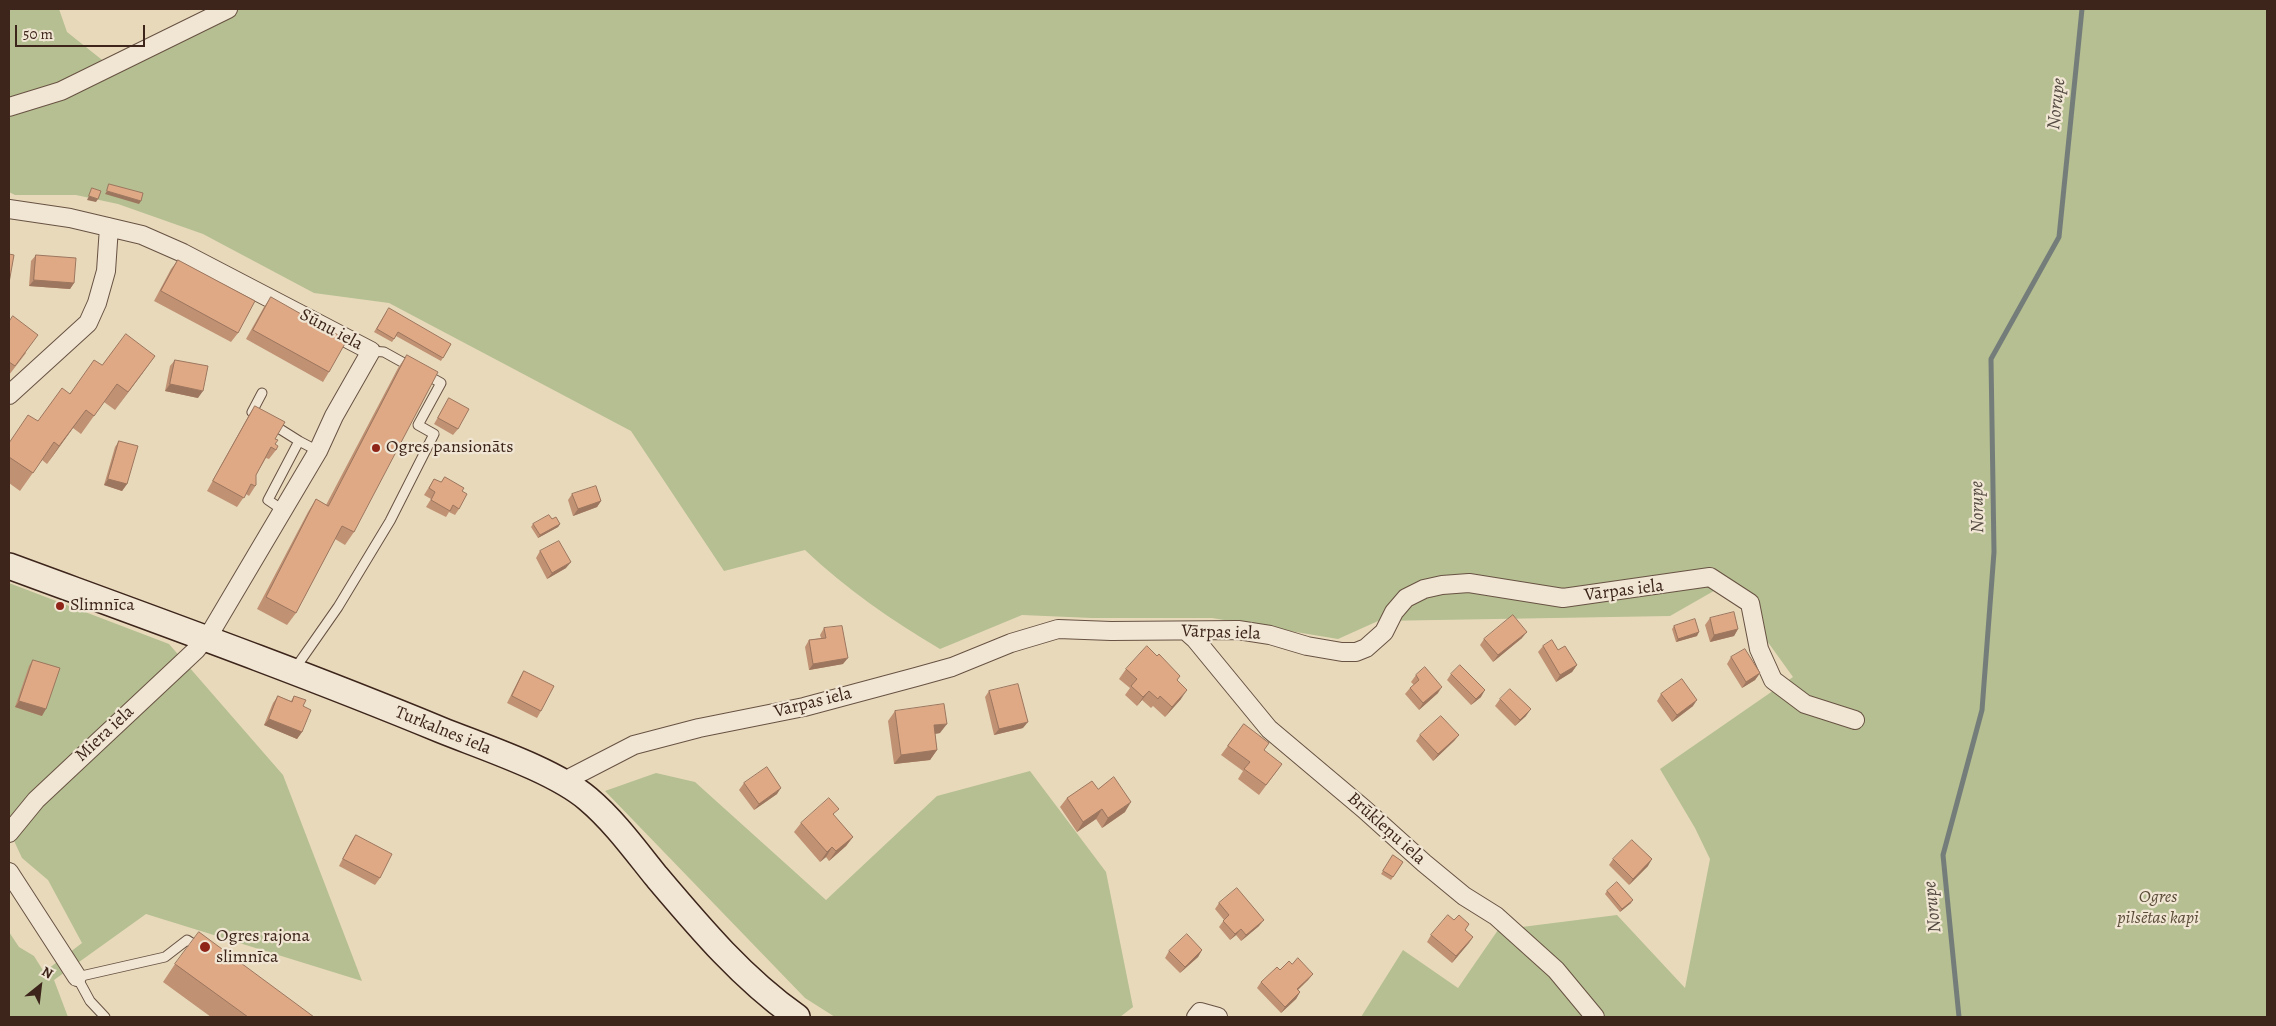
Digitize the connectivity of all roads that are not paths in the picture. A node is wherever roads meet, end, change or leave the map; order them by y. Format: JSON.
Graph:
{"nodes":[{"id":1,"x":228,"y":9,"type":"edge"},
{"id":2,"x":9,"y":107,"type":"edge"},
{"id":3,"x":9,"y":209,"type":"edge"},
{"id":4,"x":109,"y":227,"type":"junction"},
{"id":5,"x":371,"y":351,"type":"junction"},
{"id":6,"x":262,"y":393,"type":"dead end"},
{"id":7,"x":9,"y":395,"type":"edge"},
{"id":8,"x":299,"y":441,"type":"junction"},
{"id":9,"x":318,"y":452,"type":"junction"},
{"id":10,"x":284,"y":511,"type":"junction"},
{"id":11,"x":9,"y":566,"type":"edge"},
{"id":12,"x":1186,"y":631,"type":"junction"},
{"id":13,"x":206,"y":639,"type":"junction"},
{"id":14,"x":293,"y":673,"type":"junction"},
{"id":15,"x":1855,"y":720,"type":"dead end"},
{"id":16,"x":566,"y":784,"type":"junction"},
{"id":17,"x":9,"y":833,"type":"edge"},
{"id":18,"x":9,"y":872,"type":"edge"},
{"id":19,"x":206,"y":953,"type":"edge"},
{"id":20,"x":77,"y":976,"type":"junction"},
{"id":21,"x":105,"y":1017,"type":"edge"},
{"id":22,"x":797,"y":1017,"type":"edge"},
{"id":23,"x":1196,"y":1017,"type":"edge"},
{"id":24,"x":1218,"y":1017,"type":"edge"},
{"id":25,"x":1596,"y":1017,"type":"edge"}],
"edges":[{"from":1,"to":2,"type":"street"},
{"from":3,"to":4,"type":"street","name":"Sūnu iela"},
{"from":4,"to":5,"type":"street","name":"Sūnu iela"},
{"from":4,"to":7,"type":"street"},
{"from":5,"to":9,"type":"street","name":"Sūnu iela"},
{"from":5,"to":14,"type":"lane"},
{"from":6,"to":8,"type":"lane"},
{"from":8,"to":9,"type":"lane"},
{"from":8,"to":10,"type":"lane"},
{"from":9,"to":10,"type":"street","name":"Sūnu iela"},
{"from":10,"to":13,"type":"street","name":"Sūnu iela"},
{"from":11,"to":13,"type":"main road","name":"Turkalnes iela"},
{"from":12,"to":15,"type":"street","name":"Vārpas iela"},
{"from":12,"to":16,"type":"street","name":"Vārpas iela"},
{"from":12,"to":25,"type":"street","name":"Brūkleņu iela"},
{"from":13,"to":14,"type":"main road","name":"Turkalnes iela"},
{"from":13,"to":17,"type":"street","name":"Miera iela"},
{"from":14,"to":16,"type":"main road","name":"Turkalnes iela"},
{"from":16,"to":22,"type":"main road","name":"Turkalnes iela"},
{"from":18,"to":20,"type":"street"},
{"from":19,"to":20,"type":"lane"},
{"from":20,"to":21,"type":"lane"},
{"from":23,"to":24,"type":"street"}]}
